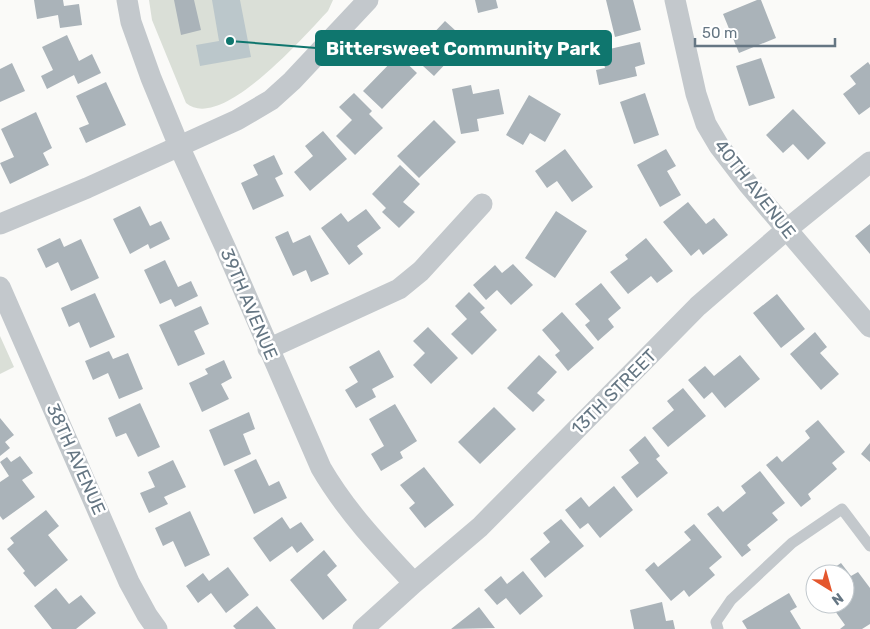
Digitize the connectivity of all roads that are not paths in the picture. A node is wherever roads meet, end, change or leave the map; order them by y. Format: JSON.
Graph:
{"nodes":[{"id":1,"x":127,"y":0,"type":"edge"},
{"id":2,"x":368,"y":0,"type":"edge"},
{"id":3,"x":675,"y":0,"type":"edge"},
{"id":4,"x":179,"y":146,"type":"junction"},
{"id":5,"x":870,"y":162,"type":"edge"},
{"id":6,"x":482,"y":204,"type":"dead end"},
{"id":7,"x":0,"y":224,"type":"edge"},
{"id":8,"x":786,"y":230,"type":"junction"},
{"id":9,"x":0,"y":287,"type":"edge"},
{"id":10,"x":870,"y":327,"type":"edge"},
{"id":11,"x":268,"y":348,"type":"junction"},
{"id":12,"x":870,"y":546,"type":"edge"},
{"id":13,"x":414,"y":583,"type":"junction"},
{"id":14,"x":157,"y":629,"type":"edge"},
{"id":15,"x":363,"y":629,"type":"edge"},
{"id":16,"x":718,"y":629,"type":"edge"}],
"edges":[{"from":1,"to":4,"type":"street","name":"39TH AVENUE"},
{"from":2,"to":4,"type":"street"},
{"from":3,"to":8,"type":"street","name":"40TH AVENUE"},
{"from":4,"to":7,"type":"street"},
{"from":4,"to":11,"type":"street","name":"39TH AVENUE"},
{"from":5,"to":8,"type":"street","name":"13TH STREET"},
{"from":6,"to":11,"type":"street"},
{"from":8,"to":10,"type":"street","name":"40TH AVENUE"},
{"from":8,"to":13,"type":"street","name":"13TH STREET"},
{"from":9,"to":14,"type":"street","name":"38TH AVENUE"},
{"from":11,"to":13,"type":"street","name":"39TH AVENUE"},
{"from":12,"to":16,"type":"lane"},
{"from":13,"to":15,"type":"street","name":"13TH STREET"}]}
